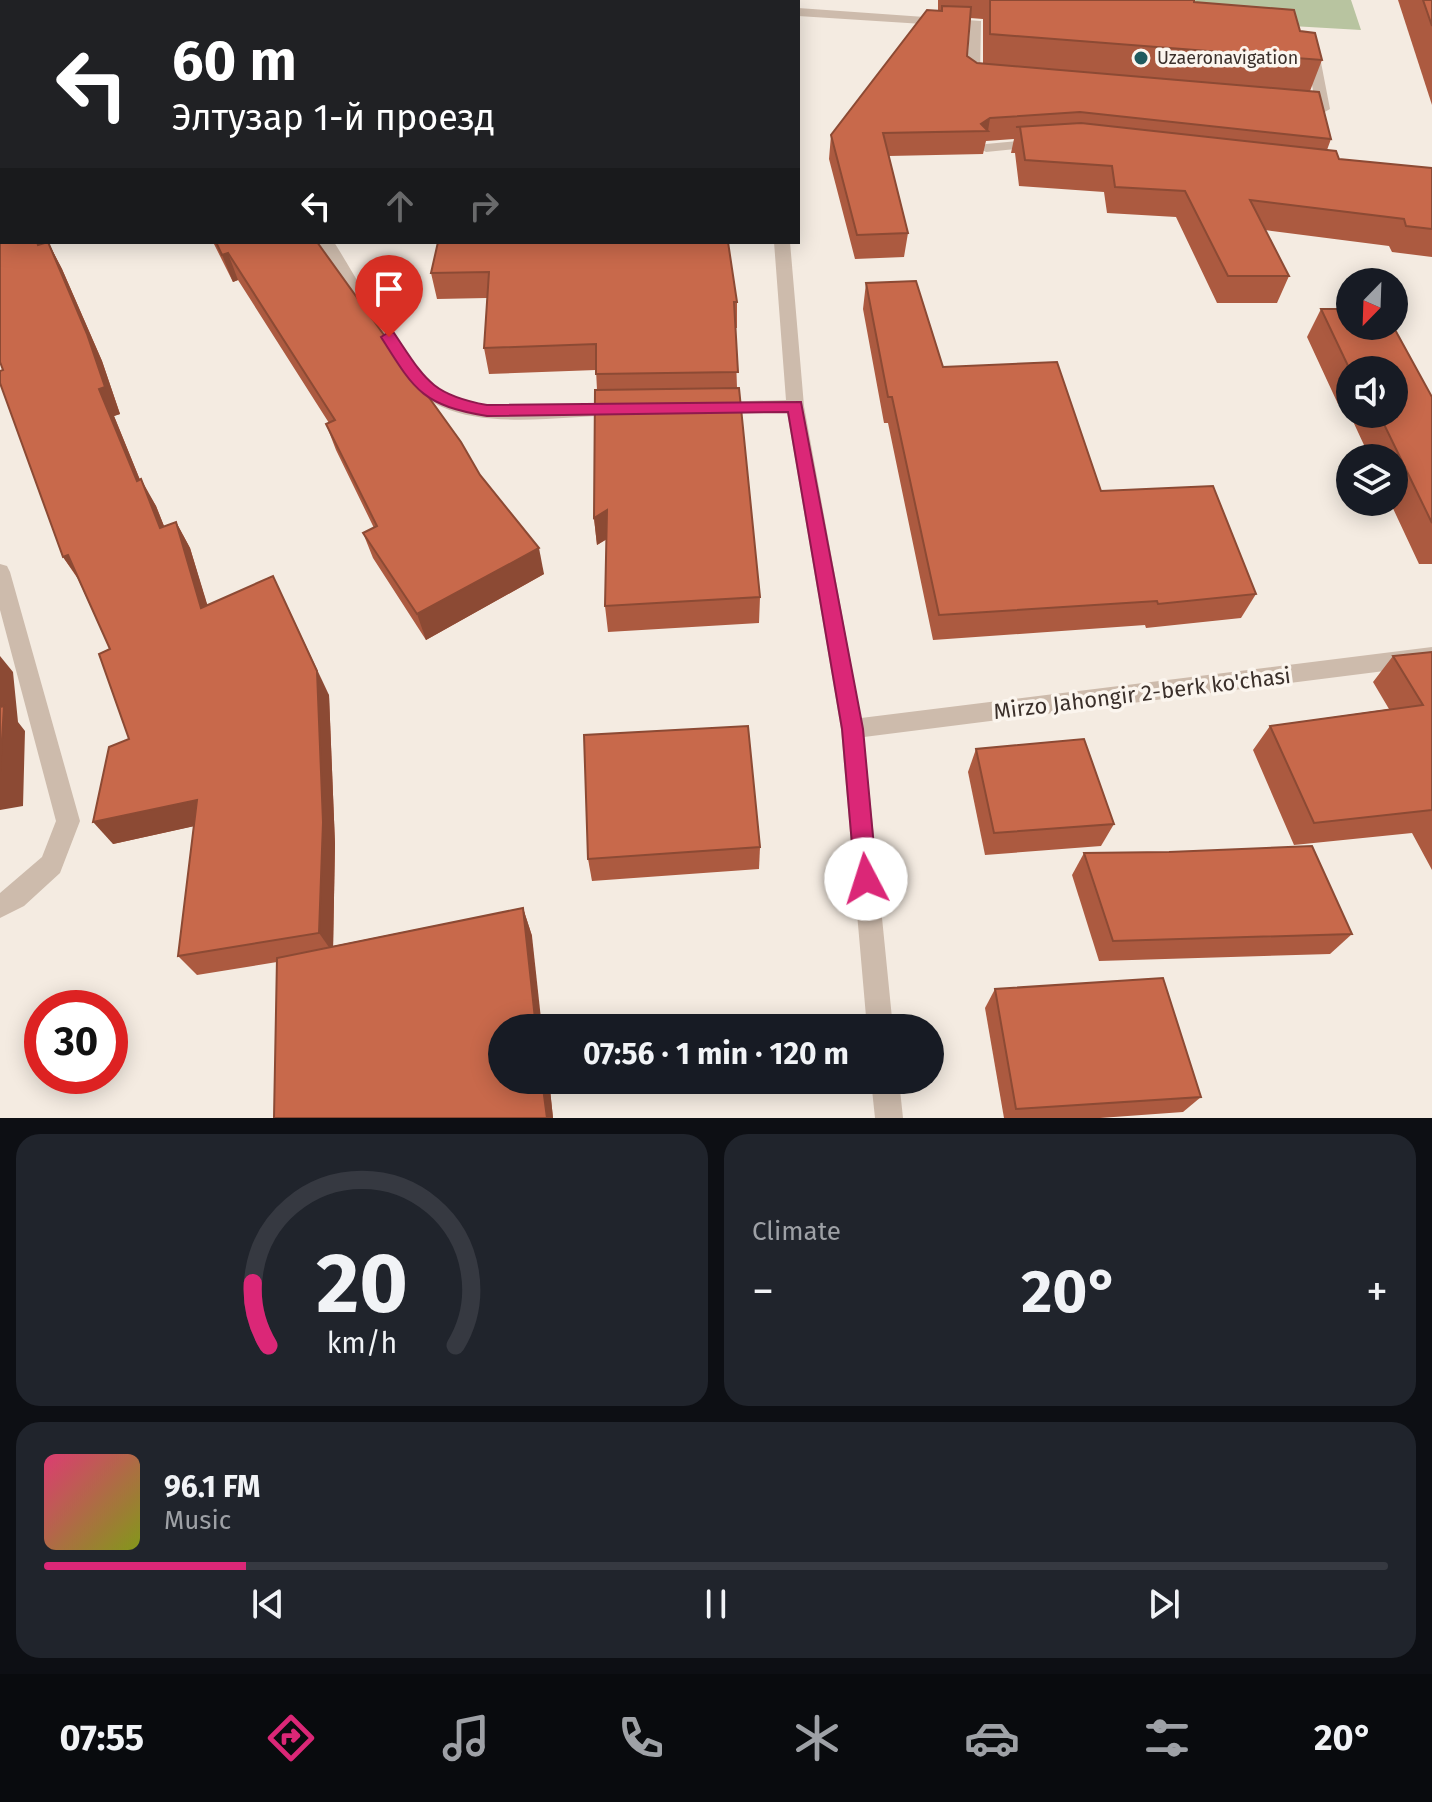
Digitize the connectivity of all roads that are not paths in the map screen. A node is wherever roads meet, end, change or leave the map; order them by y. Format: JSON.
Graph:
{"nodes":[{"id":1,"x":800,"y":12,"type":"edge"},
{"id":2,"x":1313,"y":52,"type":"edge"},
{"id":3,"x":1004,"y":82,"type":"edge"},
{"id":4,"x":1291,"y":106,"type":"edge"},
{"id":5,"x":1054,"y":141,"type":"edge"},
{"id":6,"x":986,"y":148,"type":"edge"},
{"id":7,"x":327,"y":244,"type":"edge"},
{"id":8,"x":782,"y":244,"type":"edge"},
{"id":9,"x":795,"y":406,"type":"junction"},
{"id":10,"x":641,"y":408,"type":"edge"},
{"id":11,"x":703,"y":408,"type":"edge"},
{"id":12,"x":0,"y":572,"type":"edge"},
{"id":13,"x":1432,"y":656,"type":"edge"},
{"id":14,"x":852,"y":729,"type":"junction"},
{"id":15,"x":0,"y":906,"type":"edge"},
{"id":16,"x":879,"y":1014,"type":"edge"},
{"id":17,"x":886,"y":1094,"type":"edge"},
{"id":18,"x":889,"y":1118,"type":"edge"}],
"edges":[{"from":1,"to":3,"type":"street"},
{"from":2,"to":4,"type":"street"},
{"from":5,"to":6,"type":"street"},
{"from":7,"to":10,"type":"street"},
{"from":8,"to":9,"type":"street"},
{"from":9,"to":11,"type":"street"},
{"from":9,"to":14,"type":"street"},
{"from":12,"to":15,"type":"street"},
{"from":13,"to":14,"type":"street","name":"Mirzo Jahongir 2-berk ko'chasi"},
{"from":14,"to":16,"type":"street"},
{"from":17,"to":18,"type":"street"}]}
